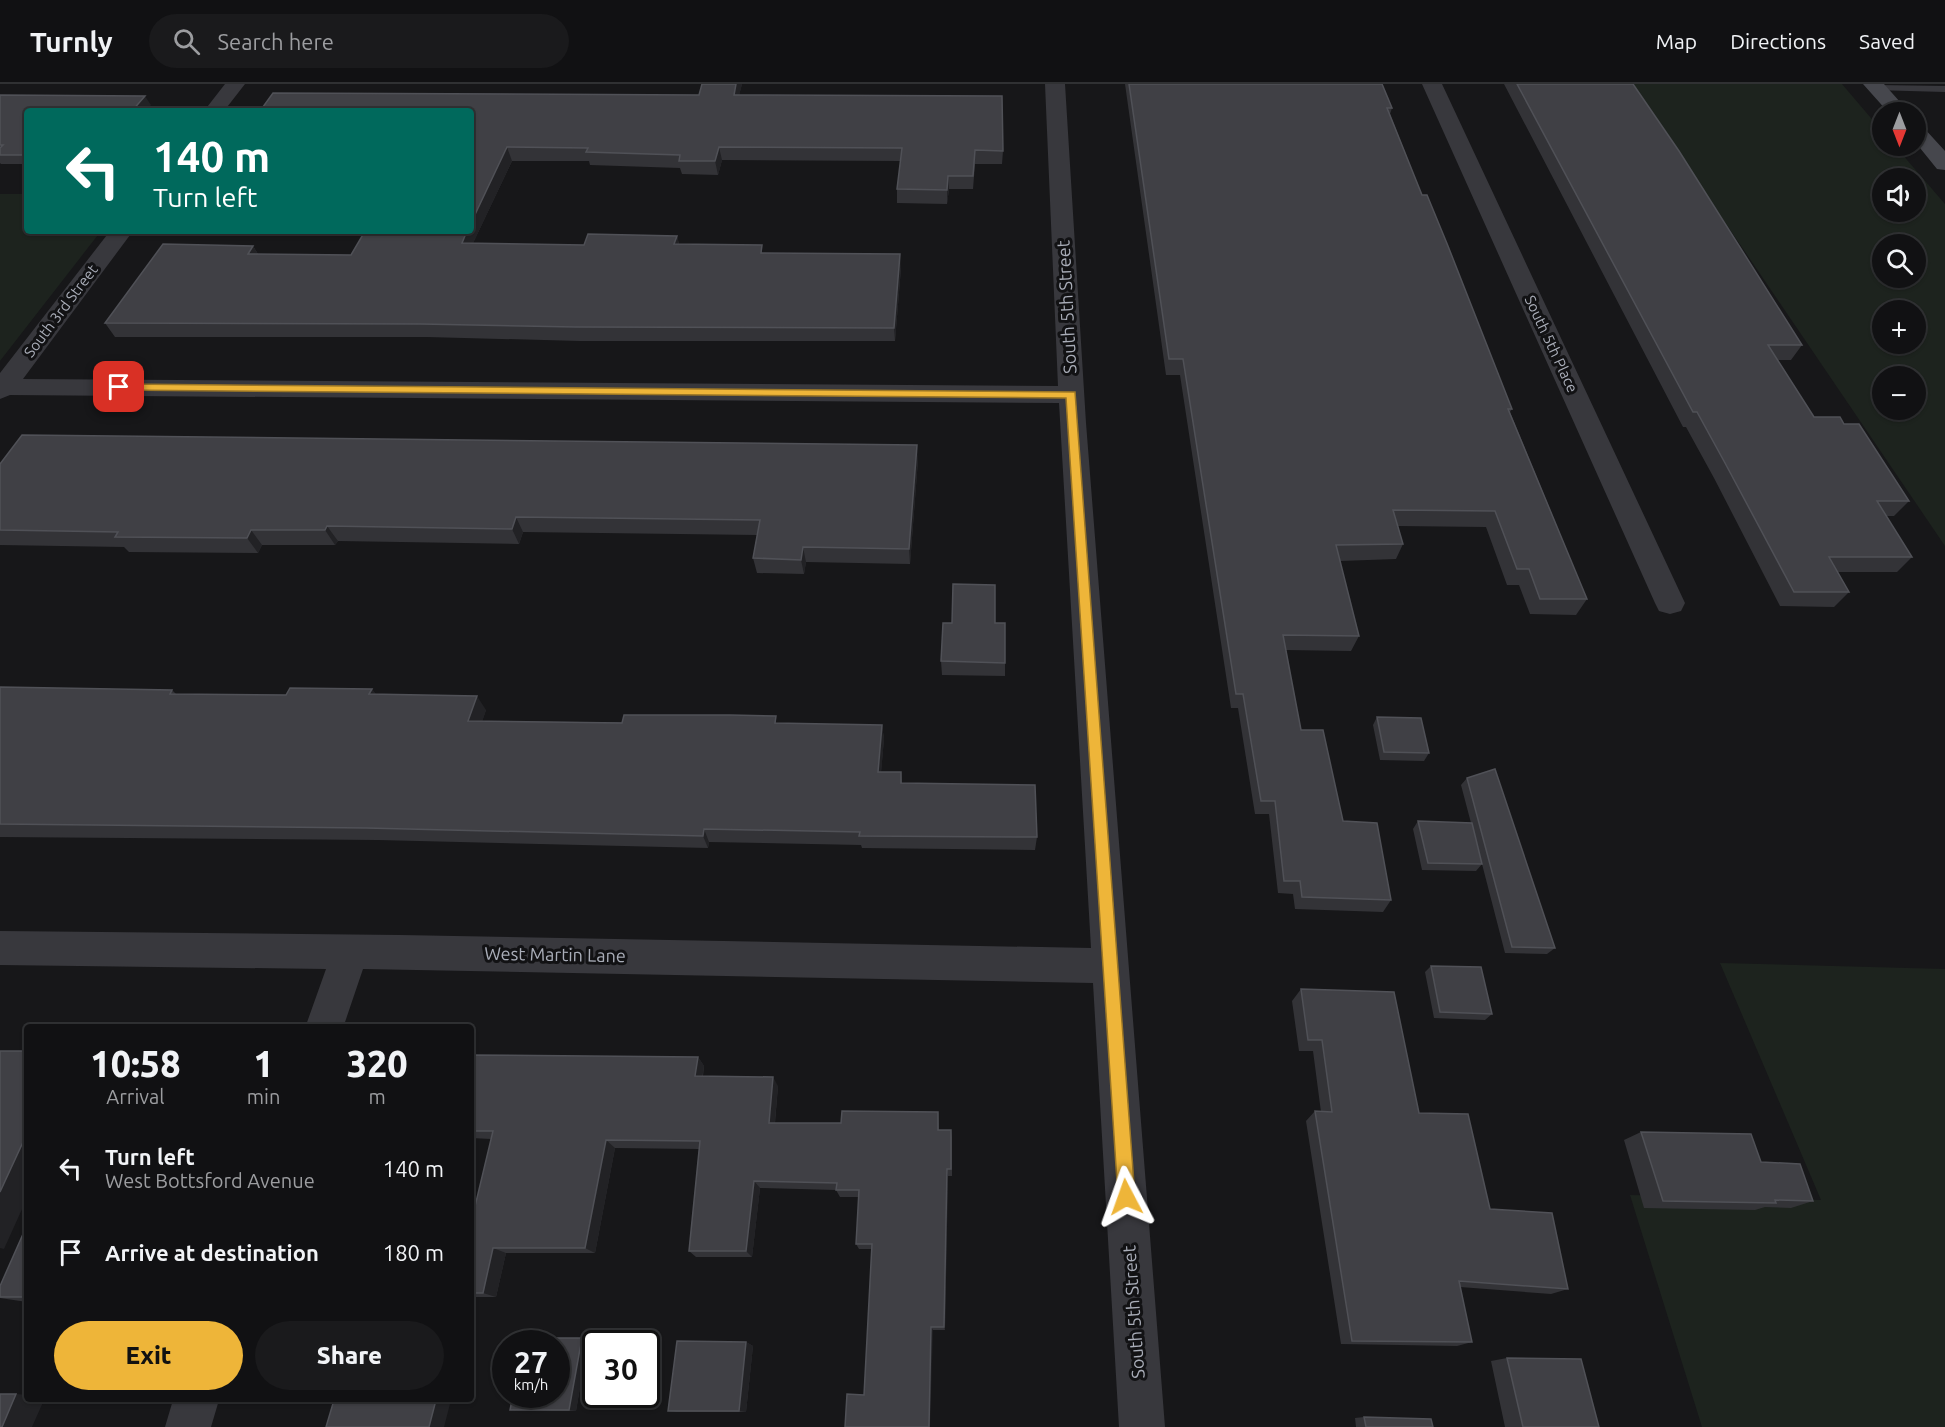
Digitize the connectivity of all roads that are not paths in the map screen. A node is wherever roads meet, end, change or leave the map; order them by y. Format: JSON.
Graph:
{"nodes":[{"id":1,"x":235,"y":84,"type":"edge"},
{"id":2,"x":1055,"y":84,"type":"edge"},
{"id":3,"x":1432,"y":84,"type":"edge"},
{"id":4,"x":1875,"y":86,"type":"edge"},
{"id":5,"x":1945,"y":88,"type":"edge"},
{"id":6,"x":1890,"y":102,"type":"edge"},
{"id":7,"x":216,"y":108,"type":"edge"},
{"id":8,"x":1926,"y":142,"type":"edge"},
{"id":9,"x":1945,"y":164,"type":"edge"},
{"id":10,"x":120,"y":234,"type":"edge"},
{"id":11,"x":2,"y":389,"type":"edge"},
{"id":12,"x":1071,"y":395,"type":"junction"},
{"id":13,"x":1670,"y":603,"type":"dead end"},
{"id":14,"x":0,"y":948,"type":"edge"},
{"id":15,"x":350,"y":952,"type":"junction"},
{"id":16,"x":1111,"y":966,"type":"junction"},
{"id":17,"x":325,"y":1024,"type":"edge"},
{"id":18,"x":195,"y":1402,"type":"edge"},
{"id":19,"x":188,"y":1427,"type":"edge"},
{"id":20,"x":1142,"y":1427,"type":"edge"}],
"edges":[{"from":1,"to":7,"type":"street"},
{"from":2,"to":12,"type":"street","name":"South 5th Street"},
{"from":3,"to":13,"type":"street","name":"South 5th Place"},
{"from":4,"to":5,"type":"lane"},
{"from":4,"to":6,"type":"street"},
{"from":8,"to":9,"type":"street"},
{"from":10,"to":11,"type":"street","name":"South 3rd Street"},
{"from":11,"to":12,"type":"street"},
{"from":12,"to":16,"type":"street","name":"South 5th Street"},
{"from":14,"to":15,"type":"street","name":"West Martin Lane"},
{"from":15,"to":16,"type":"street","name":"West Martin Lane"},
{"from":15,"to":17,"type":"street"},
{"from":16,"to":20,"type":"street","name":"South 5th Street"},
{"from":18,"to":19,"type":"street"}]}
